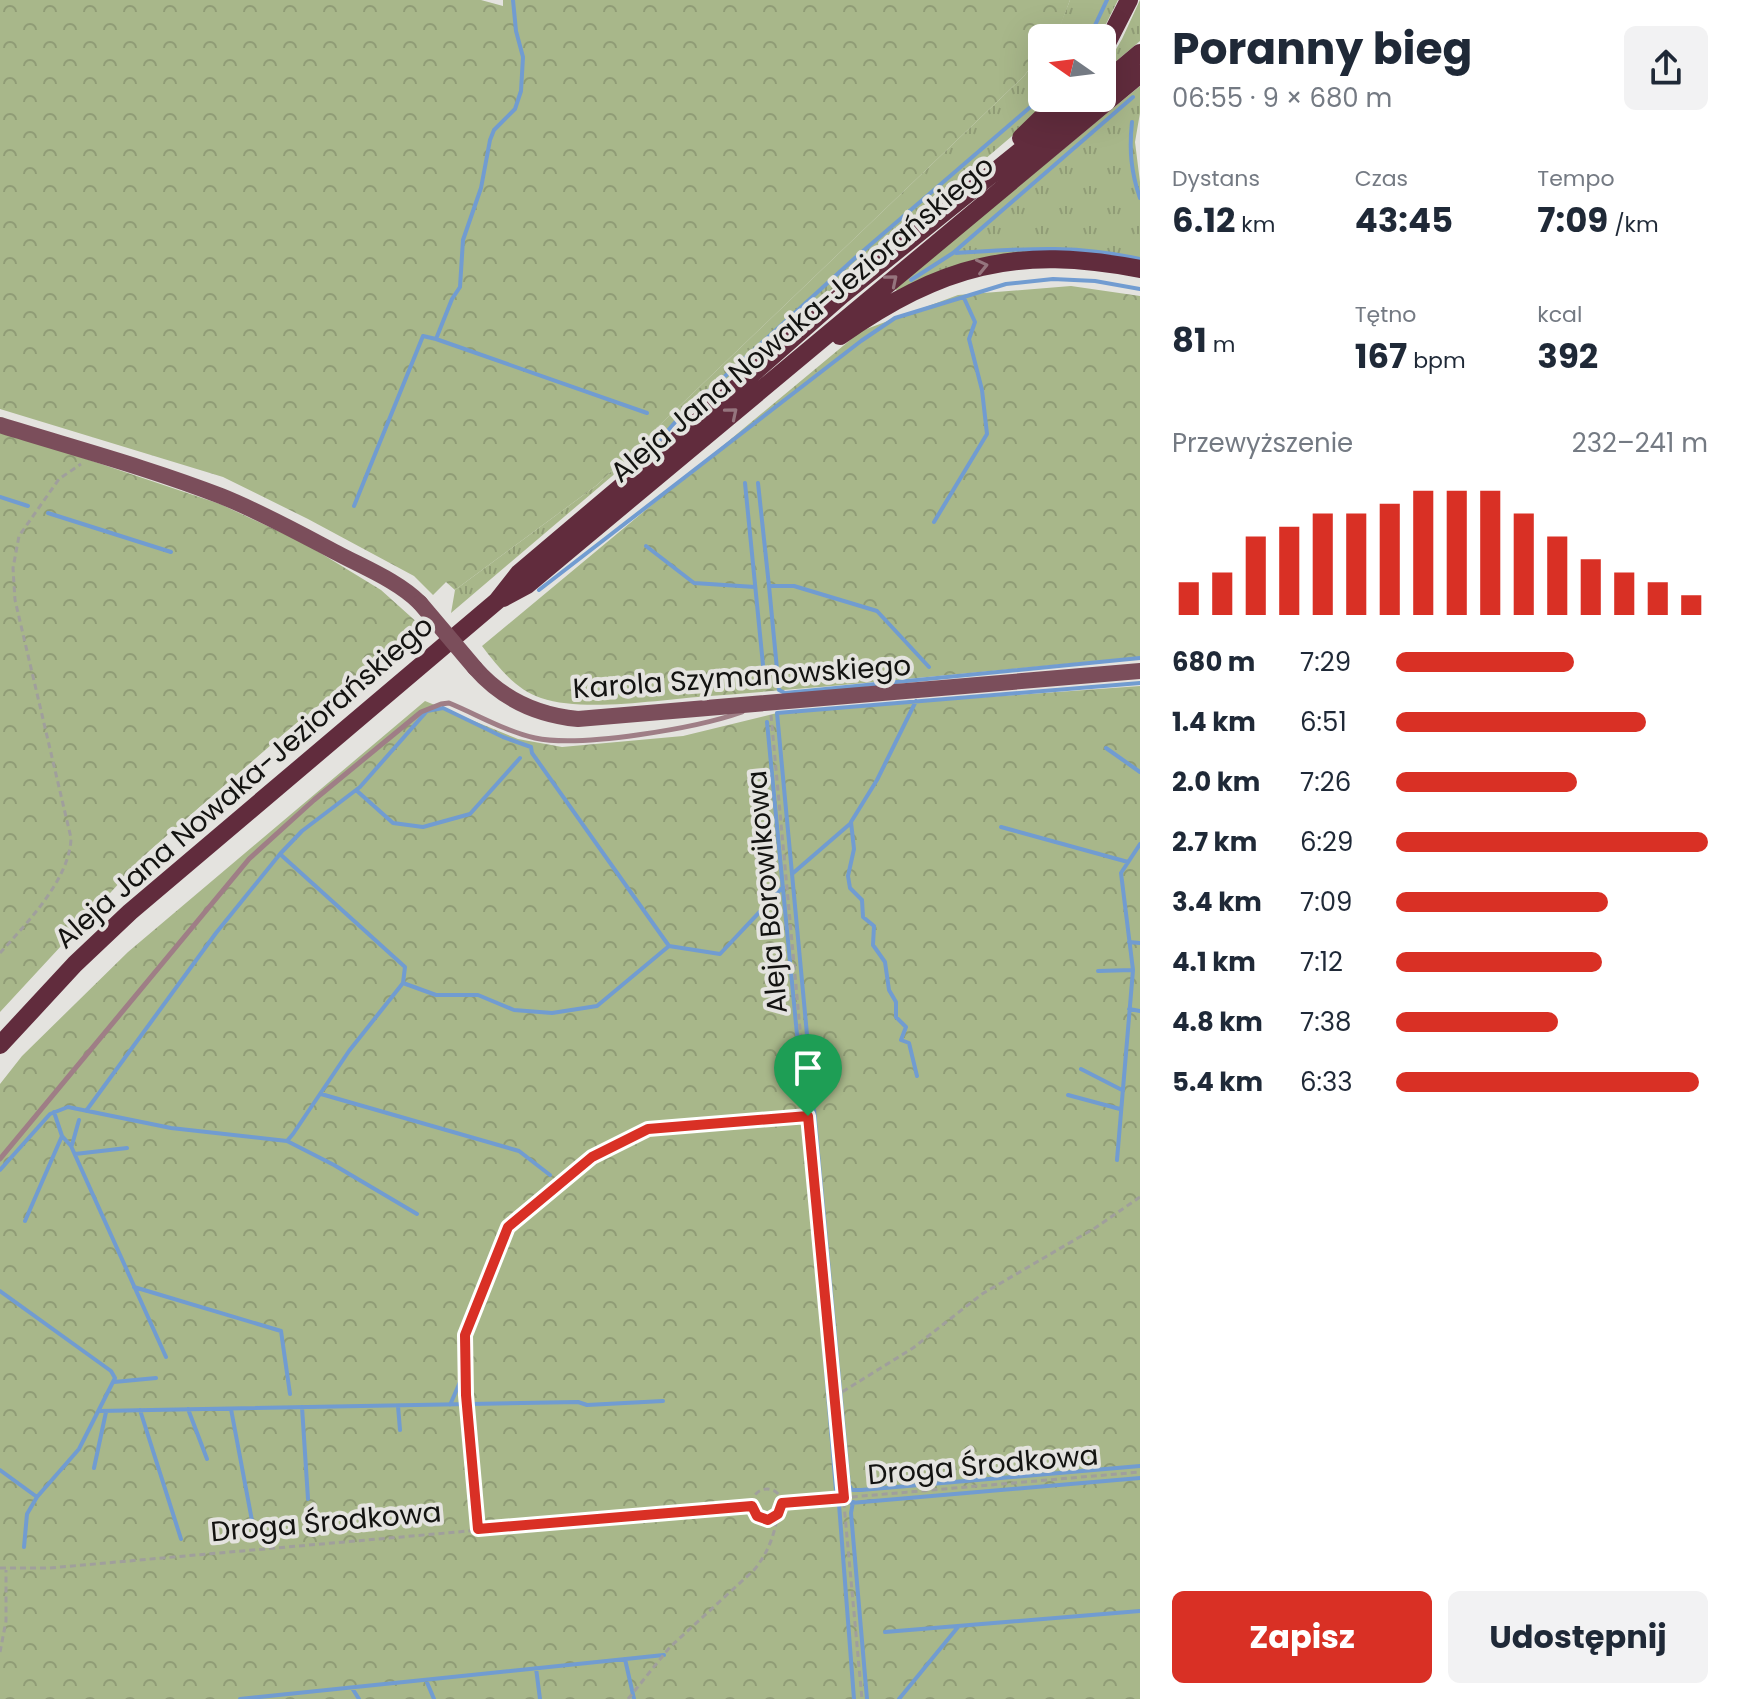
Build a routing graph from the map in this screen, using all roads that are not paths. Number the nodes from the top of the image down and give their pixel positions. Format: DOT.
graph roads {
  1 [pos="1129,0"];
  2 [pos="1116,26"];
  3 [pos="1140,53"];
  4 [pos="1116,73"];
  5 [pos="1140,74"];
  6 [pos="1047,112"];
  7 [pos="1068,112"];
  8 [pos="951,205"];
  9 [pos="1140,269"];
  10 [pos="767,383"];
  11 [pos="0,425"];
  12 [pos="497,601"];
  13 [pos="1140,671"];
  14 [pos="769,702"];
  15 [pos="0,1045"];
  16 [pos="0,1159"];
  1 -- 2 [label="main road"];
  3 -- 4 [label="main road"];
  10 -- 5 [label="main road, Aleja Jana Nowaka-Jeziorańskiego, one-way"];
  6 -- 8 [label="main road"];
  7 -- 8 [label="main road, Aleja Jana Nowaka-Jeziorańskiego"];
  8 -- 12 [label="main road, Aleja Jana Nowaka-Jeziorańskiego"];
  10 -- 9 [label="main road, one-way"];
  12 -- 10 [label="main road, Aleja Jana Nowaka-Jeziorańskiego, one-way"];
  11 -- 14 [label="street, Karola Szymanowskiego, bridge"];
  12 -- 15 [label="main road, Aleja Jana Nowaka-Jeziorańskiego"];
  13 -- 14 [label="street, Karola Szymanowskiego"];
  14 -- 16 [label="lane"];
}
